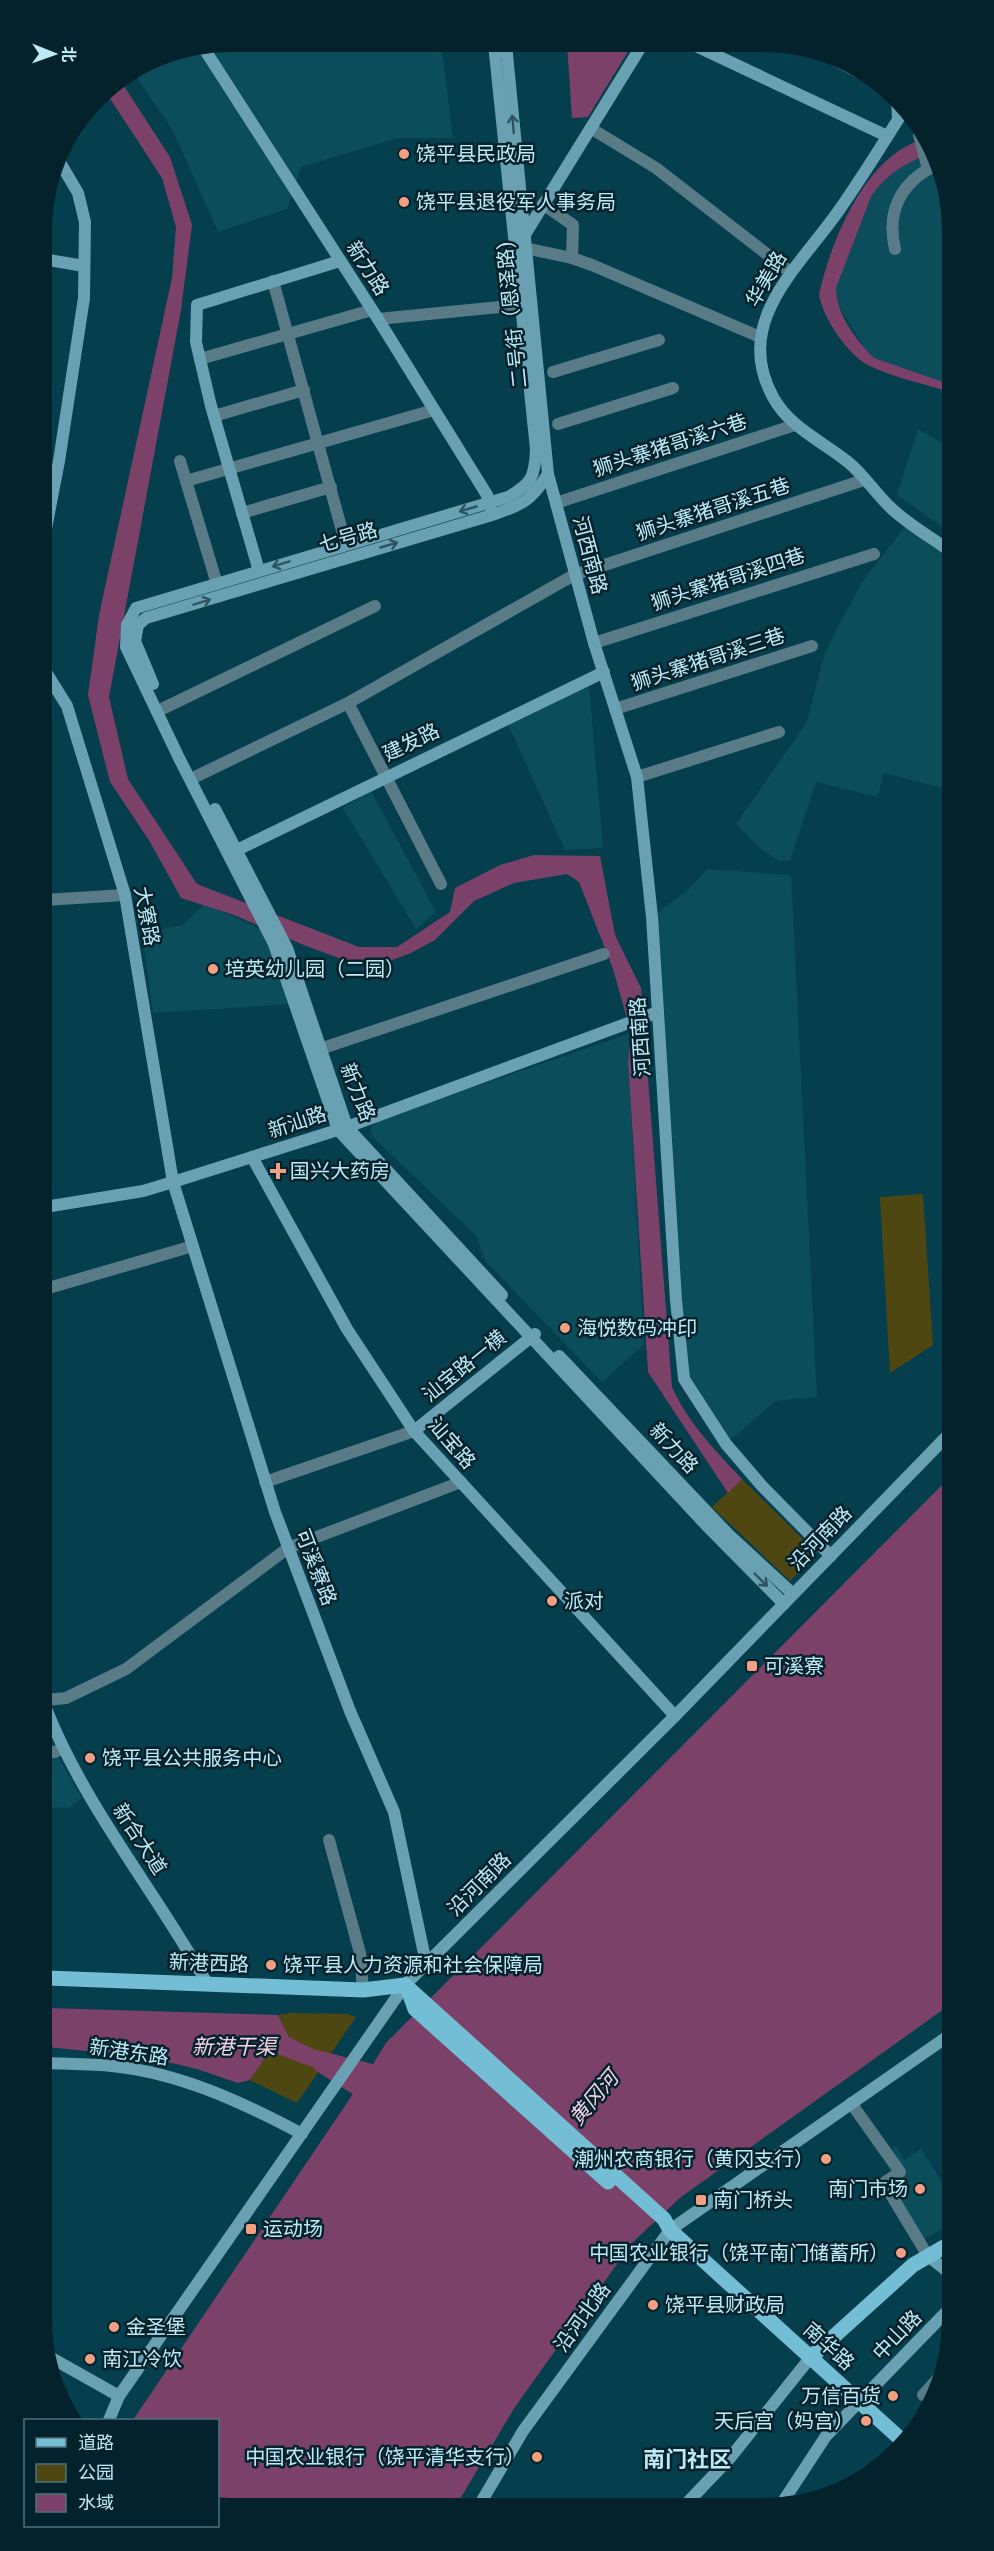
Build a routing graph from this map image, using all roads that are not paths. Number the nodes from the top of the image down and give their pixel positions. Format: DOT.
graph roads {
  1 [pos="495,52"];
  2 [pos="507,52"];
  3 [pos="638,52"];
  4 [pos="709,52"];
  5 [pos="206,54"];
  6 [pos="900,117"];
  7 [pos="592,129"];
  8 [pos="887,136"];
  9 [pos="930,168"];
  10 [pos="63,171"];
  11 [pos="543,204"];
  12 [pos="518,222"];
  13 [pos="524,242"];
  14 [pos="896,249"];
  15 [pos="572,258"];
  16 [pos="53,261"];
  17 [pos="340,261"];
  18 [pos="84,266"];
  19 [pos="790,272"];
  20 [pos="273,281"];
  21 [pos="521,305"];
  22 [pos="375,315"];
  23 [pos="288,334"];
  24 [pos="760,337"];
  25 [pos="659,340"];
  26 [pos="200,359"];
  27 [pos="553,372"];
  28 [pos="673,388"];
  29 [pos="304,390"];
  30 [pos="434,410"];
  31 [pos="214,416"];
  32 [pos="558,424"];
  33 [pos="795,425"];
  34 [pos="319,443"];
  35 [pos="180,461"];
  36 [pos="229,468"];
  37 [pos="535,472"];
  38 [pos="548,474"];
  39 [pos="864,480"];
  40 [pos="186,481"];
  41 [pos="331,487"];
  42 [pos="53,493"];
  43 [pos="489,503"];
  44 [pos="556,503"];
  45 [pos="242,513"];
  46 [pos="492,515"];
  47 [pos="346,545"];
  48 [pos="942,545"];
  49 [pos="874,554"];
  50 [pos="259,571"];
  51 [pos="574,575"];
  52 [pos="217,584"];
  53 [pos="375,606"];
  54 [pos="146,618"];
  55 [pos="594,643"];
  56 [pos="812,646"];
  57 [pos="139,663"];
  58 [pos="604,672"];
  59 [pos="53,681"];
  60 [pos="348,703"];
  61 [pos="164,708"];
  62 [pos="615,709"];
  63 [pos="779,732"];
  64 [pos="197,776"];
  65 [pos="385,776"];
  66 [pos="637,777"];
  67 [pos="237,850"];
  68 [pos="441,884"];
  69 [pos="125,895"];
  70 [pos="53,899"];
  71 [pos="257,899"];
  72 [pos="604,954"];
  73 [pos="658,1012"];
  74 [pos="320,1049"];
  75 [pos="342,1128"];
  76 [pos="252,1157"];
  77 [pos="173,1182"];
  78 [pos="53,1206"];
  79 [pos="193,1246"];
  80 [pos="52,1287"];
  81 [pos="534,1335"];
  82 [pos="414,1431"];
  83 [pos="941,1442"];
  84 [pos="266,1482"];
  85 [pos="461,1482"];
  86 [pos="288,1548"];
  87 [pos="831,1556"];
  88 [pos="788,1599"];
  89 [pos="52,1699"];
  90 [pos="675,1716"];
  91 [pos="52,1725"];
  92 [pos="63,1748"];
  93 [pos="52,1752"];
  94 [pos="329,1840"];
  95 [pos="426,1963"];
  96 [pos="52,1978"];
  97 [pos="208,1984"];
  98 [pos="405,1985"];
  99 [pos="363,1990"];
  100 [pos="941,2041"];
  101 [pos="52,2063"];
  102 [pos="851,2103"];
  103 [pos="302,2133"];
  104 [pos="670,2230"];
  105 [pos="941,2249"];
  106 [pos="928,2256"];
  107 [pos="941,2266"];
  108 [pos="941,2317"];
  109 [pos="810,2358"];
  110 [pos="58,2361"];
  111 [pos="928,2390"];
  112 [pos="923,2395"];
  113 [pos="120,2396"];
  114 [pos="859,2402"];
  115 [pos="110,2419"];
  116 [pos="898,2437"];
  117 [pos="786,2497"];
  118 [pos="484,2498"];
  119 [pos="692,2498"];
  1 -- 12 [label="street, 二号街（恩泽路)"];
  12 -- 2 [label="street, 二号街（恩泽路), one-way"];
  3 -- 7 [label="street"];
  4 -- 8 [label="street"];
  5 -- 17 [label="street, 新力路"];
  6 -- 8 [label="street, 华美路"];
  7 -- 11 [label="street"];
  7 -- 19 [label="street"];
  8 -- 19 [label="street, 华美路"];
  9 -- 14 [label="street"];
  10 -- 18 [label="street"];
  11 -- 13 [label="street"];
  11 -- 15 [label="street"];
  12 -- 13 [label="street, 二号街（恩泽路)"];
  12 -- 21 [label="street, 二号街（恩泽路)"];
  13 -- 15 [label="street"];
  13 -- 38 [label="street, 二号街（恩泽路)"];
  15 -- 24 [label="street"];
  16 -- 18 [label="street"];
  17 -- 20 [label="street"];
  17 -- 22 [label="street, 新力路"];
  18 -- 42 [label="street"];
  19 -- 24 [label="street, 华美路"];
  20 -- 23 [label="street"];
  20 -- 26 [label="street"];
  21 -- 22 [label="street"];
  21 -- 37 [label="street, 二号街（恩泽路)"];
  22 -- 23 [label="street"];
  22 -- 30 [label="street, 新力路"];
  23 -- 26 [label="street"];
  23 -- 29 [label="street"];
  24 -- 33 [label="street, 华美路"];
  25 -- 27 [label="street"];
  26 -- 31 [label="street"];
  28 -- 32 [label="street"];
  29 -- 31 [label="street"];
  29 -- 34 [label="street"];
  30 -- 34 [label="street"];
  30 -- 43 [label="street, 新力路"];
  31 -- 36 [label="street"];
  33 -- 39 [label="street, 华美路"];
  33 -- 44 [label="street, 狮头寨猪哥溪六巷"];
  34 -- 36 [label="street"];
  34 -- 41 [label="street"];
  35 -- 40 [label="street"];
  36 -- 40 [label="street"];
  36 -- 45 [label="street"];
  37 -- 43 [label="street, 七号路"];
  38 -- 44 [label="street, 河西南路"];
  38 -- 46 [label="street, 七号路"];
  39 -- 48 [label="street, 华美路"];
  39 -- 51 [label="street, 狮头寨猪哥溪五巷"];
  40 -- 52 [label="street"];
  41 -- 45 [label="street"];
  41 -- 47 [label="street"];
  43 -- 46 [label="street, 新力路"];
  43 -- 47 [label="street, 七号路, one-way"];
  44 -- 51 [label="street, 河西南路"];
  45 -- 50 [label="street"];
  54 -- 46 [label="street, 七号路, one-way"];
  47 -- 50 [label="street, 七号路, one-way"];
  49 -- 55 [label="street, 狮头寨猪哥溪四巷"];
  50 -- 52 [label="street, 七号路"];
  51 -- 55 [label="street, 河西南路"];
  51 -- 60 [label="street, 狮头寨猪哥溪五巷"];
  52 -- 57 [label="street, 七号路"];
  53 -- 61 [label="street"];
  54 -- 57 [label="street, 新力路"];
  55 -- 58 [label="street, 河西南路"];
  56 -- 62 [label="street, 狮头寨猪哥溪三巷"];
  57 -- 61 [label="street, 新力路"];
  57 -- 71 [label="street"];
  58 -- 62 [label="street, 河西南路"];
  58 -- 65 [label="street, 建发路"];
  59 -- 69 [label="street, 大寮路"];
  60 -- 64 [label="street, 狮头寨猪哥溪五巷"];
  60 -- 65 [label="street"];
  61 -- 64 [label="street, 新力路"];
  62 -- 66 [label="street, 河西南路"];
  63 -- 66 [label="street"];
  64 -- 67 [label="street, 新力路"];
  65 -- 67 [label="street, 建发路"];
  65 -- 68 [label="street"];
  66 -- 73 [label="street, 河西南路"];
  67 -- 71 [label="street, 新力路"];
  69 -- 70 [label="street"];
  69 -- 77 [label="street, 大寮路"];
  71 -- 74 [label="street, 新力路"];
  71 -- 75 [label="street"];
  72 -- 74 [label="street"];
  73 -- 75 [label="street, 新汕路"];
  73 -- 87 [label="street, 河西南路"];
  74 -- 75 [label="street, 新力路"];
  75 -- 76 [label="street, 新汕路"];
  75 -- 81 [label="street, 新力路"];
  76 -- 77 [label="street, 新汕路"];
  76 -- 82 [label="street, 汕宝路"];
  77 -- 78 [label="street, 新汕路"];
  77 -- 79 [label="street, 可溪寮路"];
  79 -- 80 [label="street"];
  79 -- 84 [label="street, 可溪寮路"];
  81 -- 82 [label="street, 汕宝路一横"];
  81 -- 88 [label="street, 新力路"];
  82 -- 84 [label="street"];
  82 -- 85 [label="street, 汕宝路"];
  83 -- 87 [label="street, 沿河南路"];
  84 -- 86 [label="street, 可溪寮路"];
  85 -- 86 [label="street"];
  85 -- 90 [label="street, 汕宝路"];
  86 -- 89 [label="street"];
  86 -- 95 [label="street, 可溪寮路"];
  87 -- 88 [label="street, 沿河南路"];
  88 -- 90 [label="street, 沿河南路"];
  90 -- 95 [label="street, 沿河南路"];
  91 -- 92 [label="street, 新合大道"];
  92 -- 93 [label="street"];
  92 -- 97 [label="street, 新合大道"];
  94 -- 99 [label="street"];
  95 -- 98 [label="street, 沿河南路"];
  96 -- 97 [label="main road, 新港西路"];
  97 -- 99 [label="main road, 新港西路"];
  98 -- 99 [label="main road, 新港西路"];
  98 -- 103 [label="street, 沿河南路"];
  98 -- 104 [label="main road, 南华路"];
  100 -- 102 [label="street, 沿河北路"];
  101 -- 103 [label="street, 新港东路"];
  102 -- 104 [label="street, 沿河北路"];
  102 -- 106 [label="street"];
  103 -- 113 [label="street, 沿河南路"];
  104 -- 109 [label="main road, 南华路"];
  104 -- 118 [label="street, 沿河北路"];
  105 -- 106 [label="main road"];
  106 -- 107 [label="street"];
  106 -- 109 [label="main road"];
  108 -- 114 [label="street, 中山路"];
  109 -- 114 [label="main road, 南华路"];
  109 -- 119 [label="street"];
  110 -- 113 [label="street"];
  111 -- 112 [label="street"];
  113 -- 115 [label="street, 沿河南路"];
  114 -- 116 [label="main road, 南华路"];
  114 -- 117 [label="street, 中山路"];
}
